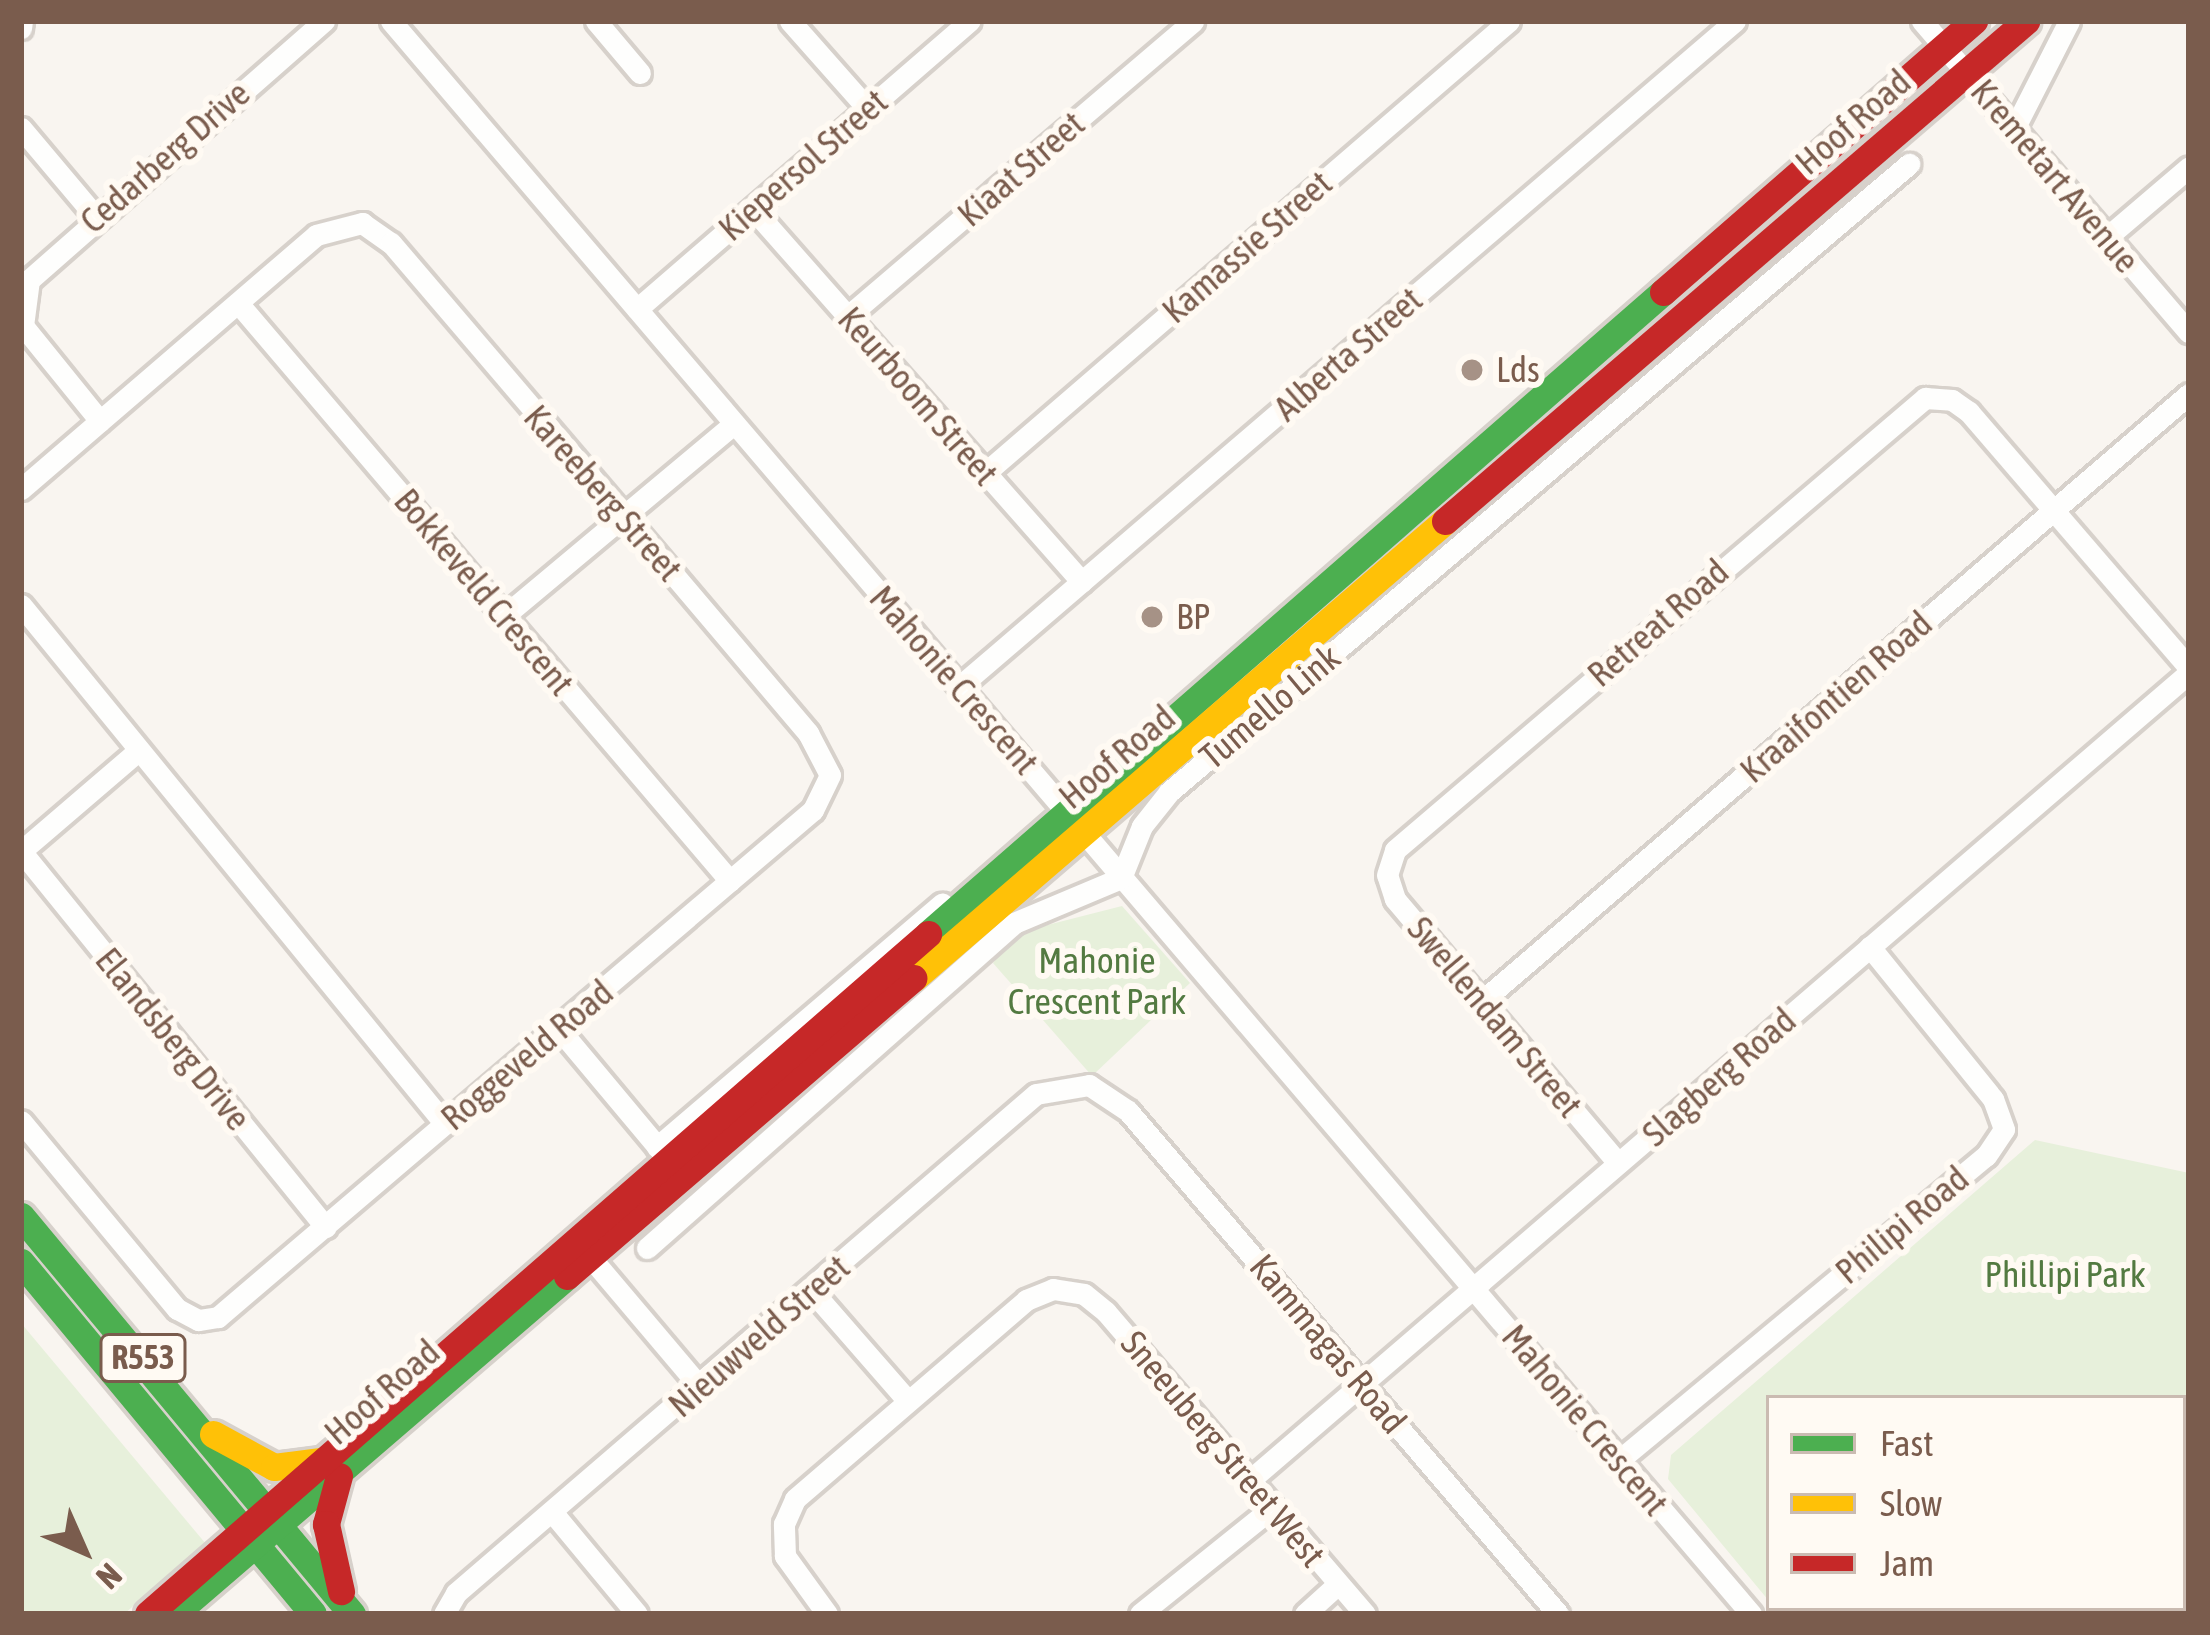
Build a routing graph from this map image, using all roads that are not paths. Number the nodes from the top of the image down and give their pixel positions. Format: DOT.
graph roads {
  1 [pos="324,21"];
  2 [pos="391,21"];
  3 [pos="596,21"];
  4 [pos="790,21"];
  5 [pos="969,21"];
  6 [pos="1193,21"];
  7 [pos="1509,21"];
  8 [pos="1922,21"];
  9 [pos="1974,21"];
  10 [pos="2026,21"];
  11 [pos="2068,21"];
  12 [pos="1723,25"];
  13 [pos="1944,46"];
  14 [pos="1966,71"];
  15 [pos="640,73"];
  16 [pos="866,108"];
  17 [pos="21,128"];
  18 [pos="2014,129"];
  19 [pos="1909,164"];
  20 [pos="2189,167"];
  21 [pos="753,209"];
  22 [pos="95,216"];
  23 [pos="2106,238"];
  24 [pos="238,303"];
  25 [pos="637,309"];
  26 [pos="848,316"];
  27 [pos="2189,332"];
  28 [pos="2189,394"];
  29 [pos="100,421"];
  30 [pos="734,424"];
  31 [pos="986,473"];
  32 [pos="21,489"];
  33 [pos="2056,508"];
  34 [pos="624,516"];
  35 [pos="1082,582"];
  36 [pos="21,605"];
  37 [pos="504,616"];
  38 [pos="2189,670"];
  39 [pos="960,686"];
  40 [pos="139,749"];
  41 [pos="830,775"];
  42 [pos="1065,809"];
  43 [pos="1084,832"];
  44 [pos="21,851"];
  45 [pos="1388,865"];
  46 [pos="1121,878"];
  47 [pos="730,881"];
  48 [pos="942,904"];
  49 [pos="1870,947"];
  50 [pos="1482,1001"];
  51 [pos="560,1029"];
  52 [pos="1089,1085"];
  53 [pos="21,1120"];
  54 [pos="445,1124"];
  55 [pos="671,1163"];
  56 [pos="1618,1163"];
  57 [pos="21,1216"];
  58 [pos="326,1227"];
  59 [pos="647,1248"];
  60 [pos="586,1252"];
  61 [pos="21,1262"];
  62 [pos="1474,1288"];
  63 [pos="812,1291"];
  64 [pos="1361,1384"];
  65 [pos="700,1387"];
  66 [pos="907,1400"];
  67 [pos="193,1421"];
  68 [pos="1618,1461"];
  69 [pos="333,1468"];
  70 [pos="1250,1480"];
  71 [pos="1272,1508"];
  72 [pos="553,1513"];
  73 [pos="272,1522"];
  74 [pos="250,1541"];
  75 [pos="1338,1584"];
  76 [pos="351,1613"];
  77 [pos="148,1614"];
  78 [pos="174,1614"];
  79 [pos="313,1614"];
  80 [pos="444,1614"];
  81 [pos="637,1614"];
  82 [pos="827,1614"];
  83 [pos="1140,1614"];
  84 [pos="1305,1614"];
  85 [pos="1365,1614"];
  86 [pos="1558,1614"];
  87 [pos="1750,1614"];
  1 -- 22 [label="street, Cedarberg Drive"];
  2 -- 25 [label="street, Mahonie Crescent"];
  3 -- 15 [label="street"];
  4 -- 16 [label="street"];
  5 -- 16 [label="street, Kiepersol Street"];
  6 -- 26 [label="street, Kiaat Street"];
  7 -- 31 [label="street, Kamassie Street"];
  8 -- 13 [label="street, Kremetart Avenue"];
  9 -- 13 [label="main road, Hoof Road"];
  10 -- 14 [label="main road, Hoof Road"];
  11 -- 18 [label="street"];
  12 -- 35 [label="street, Alberta Street"];
  13 -- 14 [label="street, Kremetart Avenue"];
  13 -- 42 [label="main road, Hoof Road"];
  14 -- 18 [label="street, Kremetart Avenue"];
  14 -- 43 [label="main road, Hoof Road"];
  16 -- 21 [label="street, Kiepersol Street"];
  17 -- 22 [label="street"];
  18 -- 23 [label="street, Kremetart Avenue"];
  19 -- 46 [label="street, Tumello Link"];
  20 -- 23 [label="street"];
  21 -- 25 [label="street, Kiepersol Street"];
  21 -- 26 [label="street, Keurboom Street"];
  22 -- 29 [label="street, Cedarberg Drive"];
  23 -- 27 [label="street, Kremetart Avenue"];
  24 -- 29 [label="street"];
  24 -- 34 [label="street, Kareeberg Street"];
  24 -- 37 [label="street, Bokkeveld Crescent"];
  25 -- 30 [label="street, Mahonie Crescent"];
  26 -- 31 [label="street, Keurboom Street"];
  28 -- 33 [label="street, Kraaifontien Road"];
  29 -- 32 [label="street"];
  30 -- 34 [label="street"];
  30 -- 39 [label="street, Mahonie Crescent"];
  31 -- 35 [label="street, Keurboom Street"];
  33 -- 38 [label="street"];
  33 -- 45 [label="street, Retreat Road"];
  33 -- 50 [label="street, Kraaifontien Road"];
  34 -- 37 [label="street"];
  34 -- 41 [label="street, Kareeberg Street"];
  35 -- 39 [label="street, Alberta Street"];
  36 -- 40 [label="street"];
  37 -- 47 [label="street, Bokkeveld Crescent"];
  38 -- 49 [label="street, Slagberg Road"];
  39 -- 42 [label="street, Mahonie Crescent"];
  40 -- 44 [label="street"];
  40 -- 54 [label="street"];
  41 -- 47 [label="street, Roggeveld Road"];
  42 -- 43 [label="street, Mahonie Crescent"];
  42 -- 55 [label="main road, Hoof Road"];
  43 -- 46 [label="street, Mahonie Crescent"];
  43 -- 55 [label="main road, Hoof Road"];
  44 -- 58 [label="street, Elandsberg Drive"];
  45 -- 50 [label="street, Swellendam Street"];
  46 -- 59 [label="street"];
  46 -- 62 [label="street, Mahonie Crescent"];
  47 -- 51 [label="street, Roggeveld Road"];
  48 -- 55 [label="street"];
  49 -- 56 [label="street, Slagberg Road"];
  49 -- 68 [label="street, Philipi Road"];
  50 -- 56 [label="street, Swellendam Street"];
  51 -- 54 [label="street, Roggeveld Road"];
  51 -- 55 [label="street"];
  52 -- 63 [label="street, Nieuwveld Street"];
  52 -- 64 [label="street, Kammagas Road"];
  53 -- 58 [label="street, Roggeveld Road"];
  54 -- 58 [label="street, Roggeveld Road"];
  55 -- 60 [label="main road, Hoof Road"];
  56 -- 62 [label="street, Slagberg Road"];
  57 -- 67 [label="main road, R553"];
  60 -- 65 [label="street"];
  60 -- 69 [label="main road, Hoof Road"];
  61 -- 74 [label="main road, R553"];
  62 -- 64 [label="street, Slagberg Road"];
  62 -- 68 [label="street, Mahonie Crescent"];
  63 -- 65 [label="street, Nieuwveld Street"];
  63 -- 66 [label="street"];
  64 -- 70 [label="street, Slagberg Road"];
  64 -- 86 [label="street, Kammagas Road"];
  65 -- 72 [label="street, Nieuwveld Street"];
  66 -- 70 [label="street, Sneeuberg Street West"];
  66 -- 82 [label="street"];
  67 -- 69 [label="main road"];
  67 -- 73 [label="main road, R553"];
  68 -- 87 [label="street, Mahonie Crescent"];
  69 -- 73 [label="main road, Hoof Road"];
  69 -- 76 [label="main road"];
  70 -- 71 [label="street, Sneeuberg Street West"];
  71 -- 75 [label="street, Sneeuberg Street West"];
  71 -- 83 [label="street"];
  72 -- 80 [label="street, Nieuwveld Street"];
  72 -- 81 [label="street"];
  73 -- 74 [label="main road, Hoof Road"];
  73 -- 76 [label="main road, R553"];
  74 -- 77 [label="main road"];
  74 -- 78 [label="main road"];
  74 -- 79 [label="main road, R553"];
  75 -- 84 [label="street"];
  75 -- 85 [label="street, Sneeuberg Street West"];
}
